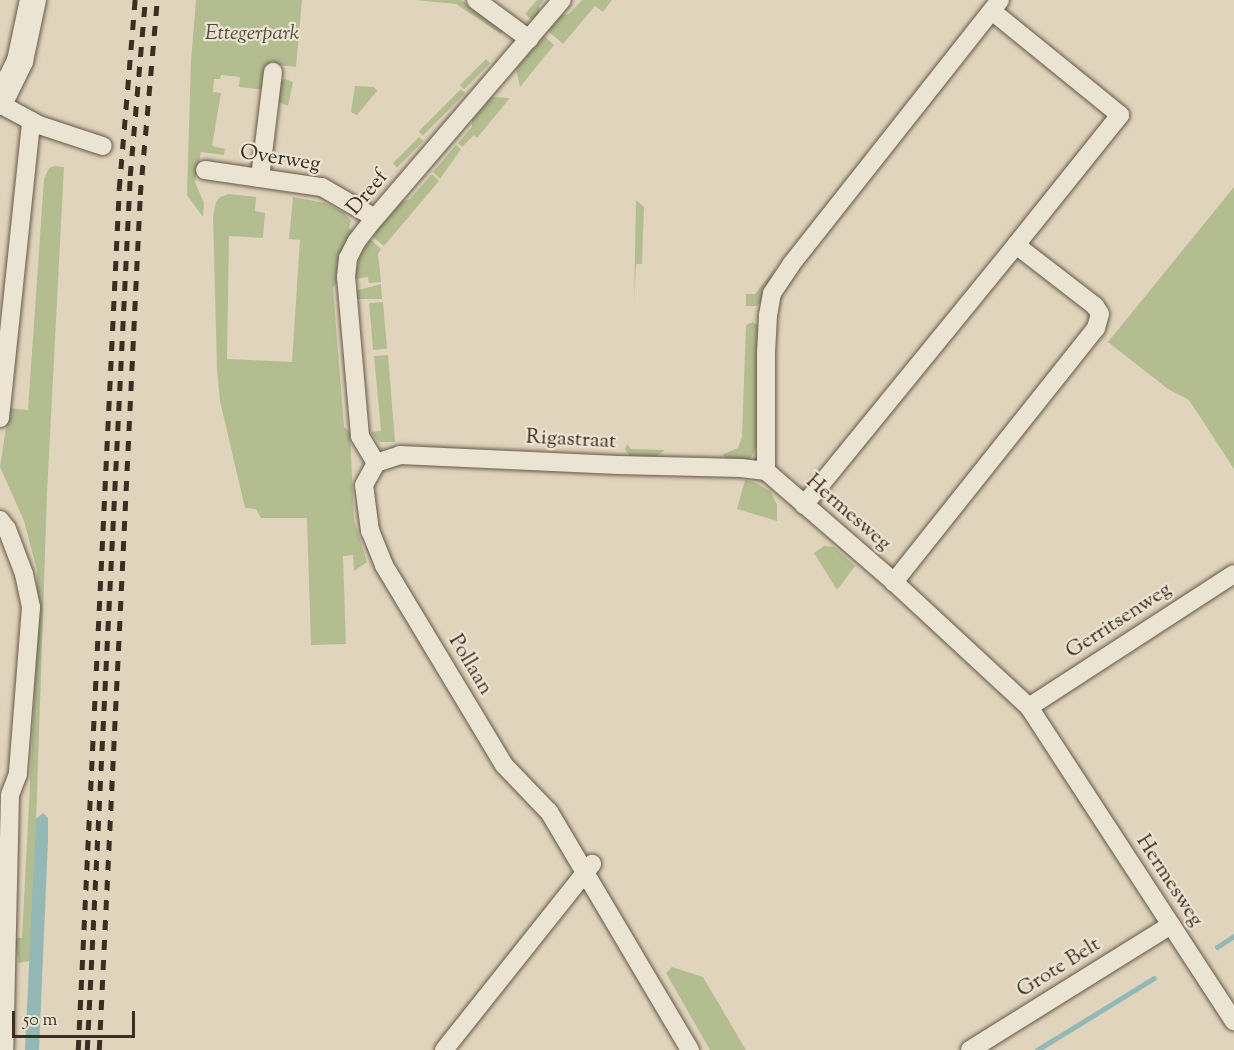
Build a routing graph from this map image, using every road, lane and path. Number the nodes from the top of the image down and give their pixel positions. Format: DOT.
graph roads {
  1 [pos="33,0"];
  2 [pos="476,0"];
  3 [pos="562,0"];
  4 [pos="997,3"];
  5 [pos="529,39"];
  6 [pos="273,72"];
  7 [pos="0,103"];
  8 [pos="31,121"];
  9 [pos="103,146"];
  10 [pos="205,170"];
  11 [pos="260,178"];
  12 [pos="375,218"];
  13 [pos="1016,245"];
  14 [pos="0,418"];
  15 [pos="376,463"];
  16 [pos="766,471"];
  17 [pos="804,505"];
  18 [pos="0,520"];
  19 [pos="1234,574"];
  20 [pos="894,582"];
  21 [pos="1029,707"];
  22 [pos="589,868"];
  23 [pos="1171,925"];
  24 [pos="1234,1021"];
  25 [pos="4,1050"];
  26 [pos="444,1050"];
  27 [pos="690,1050"];
  28 [pos="970,1050"];
  1 -- 7 [label="street"];
  2 -- 5 [label="street"];
  3 -- 5 [label="street, Dreef"];
  4 -- 13 [label="street"];
  4 -- 16 [label="street"];
  5 -- 12 [label="street, Dreef"];
  6 -- 11 [label="street"];
  7 -- 8 [label="street"];
  8 -- 9 [label="street"];
  8 -- 14 [label="street"];
  10 -- 11 [label="street, Overweg"];
  11 -- 12 [label="street, Overweg"];
  12 -- 15 [label="street, Dreef"];
  13 -- 17 [label="street"];
  13 -- 20 [label="street"];
  15 -- 16 [label="street, Rigastraat"];
  15 -- 22 [label="street, Pollaan"];
  16 -- 17 [label="street, Hermesweg"];
  17 -- 20 [label="street, Hermesweg"];
  18 -- 25 [label="street"];
  19 -- 21 [label="street, Gerritsenweg"];
  20 -- 21 [label="street, Hermesweg"];
  21 -- 23 [label="street, Hermesweg"];
  22 -- 26 [label="street"];
  22 -- 27 [label="street, Pollaan"];
  23 -- 24 [label="street, Hermesweg"];
  23 -- 28 [label="street, Grote Belt"];
}
